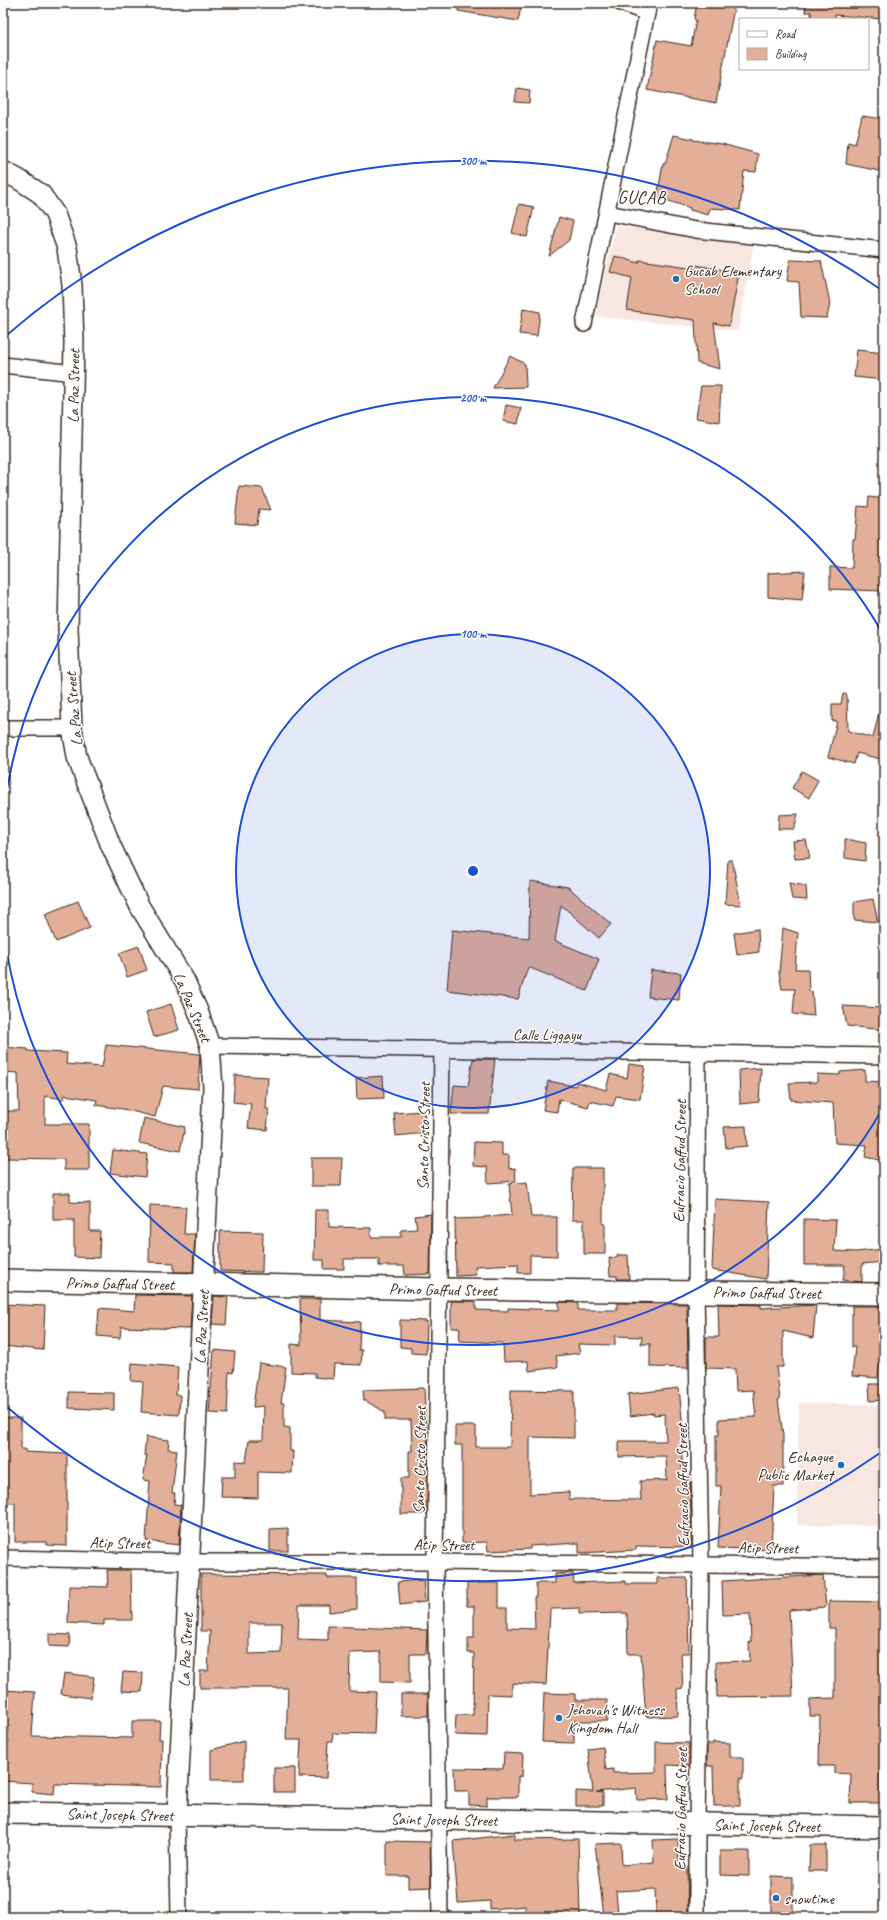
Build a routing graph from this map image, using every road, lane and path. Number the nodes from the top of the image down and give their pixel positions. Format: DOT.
graph roads {
  1 [pos="621,3"];
  2 [pos="648,8"];
  3 [pos="3,171"];
  4 [pos="608,213"];
  5 [pos="884,250"];
  6 [pos="584,324"];
  7 [pos="3,365"];
  8 [pos="74,373"];
  9 [pos="3,728"];
  10 [pos="72,728"];
  11 [pos="210,1046"];
  12 [pos="442,1051"];
  13 [pos="698,1053"];
  14 [pos="884,1056"];
  15 [pos="3,1280"];
  16 [pos="203,1285"];
  17 [pos="439,1289"];
  18 [pos="696,1290"];
  19 [pos="884,1294"];
  20 [pos="3,1558"];
  21 [pos="189,1562"];
  22 [pos="435,1562"];
  23 [pos="701,1564"];
  24 [pos="884,1567"];
  25 [pos="3,1813"];
  26 [pos="177,1815"];
  27 [pos="438,1818"];
  28 [pos="697,1824"];
  29 [pos="884,1827"];
  30 [pos="179,1917"];
  31 [pos="440,1917"];
  32 [pos="697,1917"];
  1 -- 2 [label="street"];
  2 -- 4 [label="street"];
  3 -- 8 [label="street, La Paz Street"];
  4 -- 5 [label="street"];
  4 -- 6 [label="street"];
  7 -- 8 [label="street"];
  8 -- 10 [label="street, La Paz Street"];
  9 -- 10 [label="street"];
  10 -- 11 [label="street, La Paz Street"];
  11 -- 12 [label="street, Calle Liggayu"];
  11 -- 16 [label="street, La Paz Street"];
  12 -- 13 [label="street, Calle Liggayu"];
  12 -- 17 [label="street, Santo Cristo Street"];
  13 -- 14 [label="street, Calle Liggayu"];
  13 -- 18 [label="street, Eufracio Gaffud Street"];
  15 -- 16 [label="main road, Primo Gaffud Street"];
  16 -- 17 [label="main road, Primo Gaffud Street"];
  16 -- 21 [label="street, La Paz Street"];
  17 -- 18 [label="main road, Primo Gaffud Street"];
  17 -- 22 [label="street, Santo Cristo Street"];
  18 -- 19 [label="main road, Primo Gaffud Street"];
  18 -- 23 [label="street, Eufracio Gaffud Street"];
  20 -- 21 [label="street, Atip Street"];
  21 -- 22 [label="street, Atip Street"];
  21 -- 26 [label="street, La Paz Street"];
  22 -- 23 [label="street, Atip Street"];
  22 -- 27 [label="street, Santo Cristo Street"];
  23 -- 24 [label="street, Atip Street"];
  23 -- 28 [label="street, Eufracio Gaffud Street"];
  25 -- 26 [label="main road, Saint Joseph Street"];
  26 -- 27 [label="main road, Saint Joseph Street"];
  26 -- 30 [label="street, La Paz Street"];
  27 -- 28 [label="main road, Saint Joseph Street"];
  27 -- 31 [label="street, Santo Cristo Street"];
  28 -- 29 [label="main road, Saint Joseph Street"];
  28 -- 32 [label="street, Eufracio Gaffud Street"];
}
